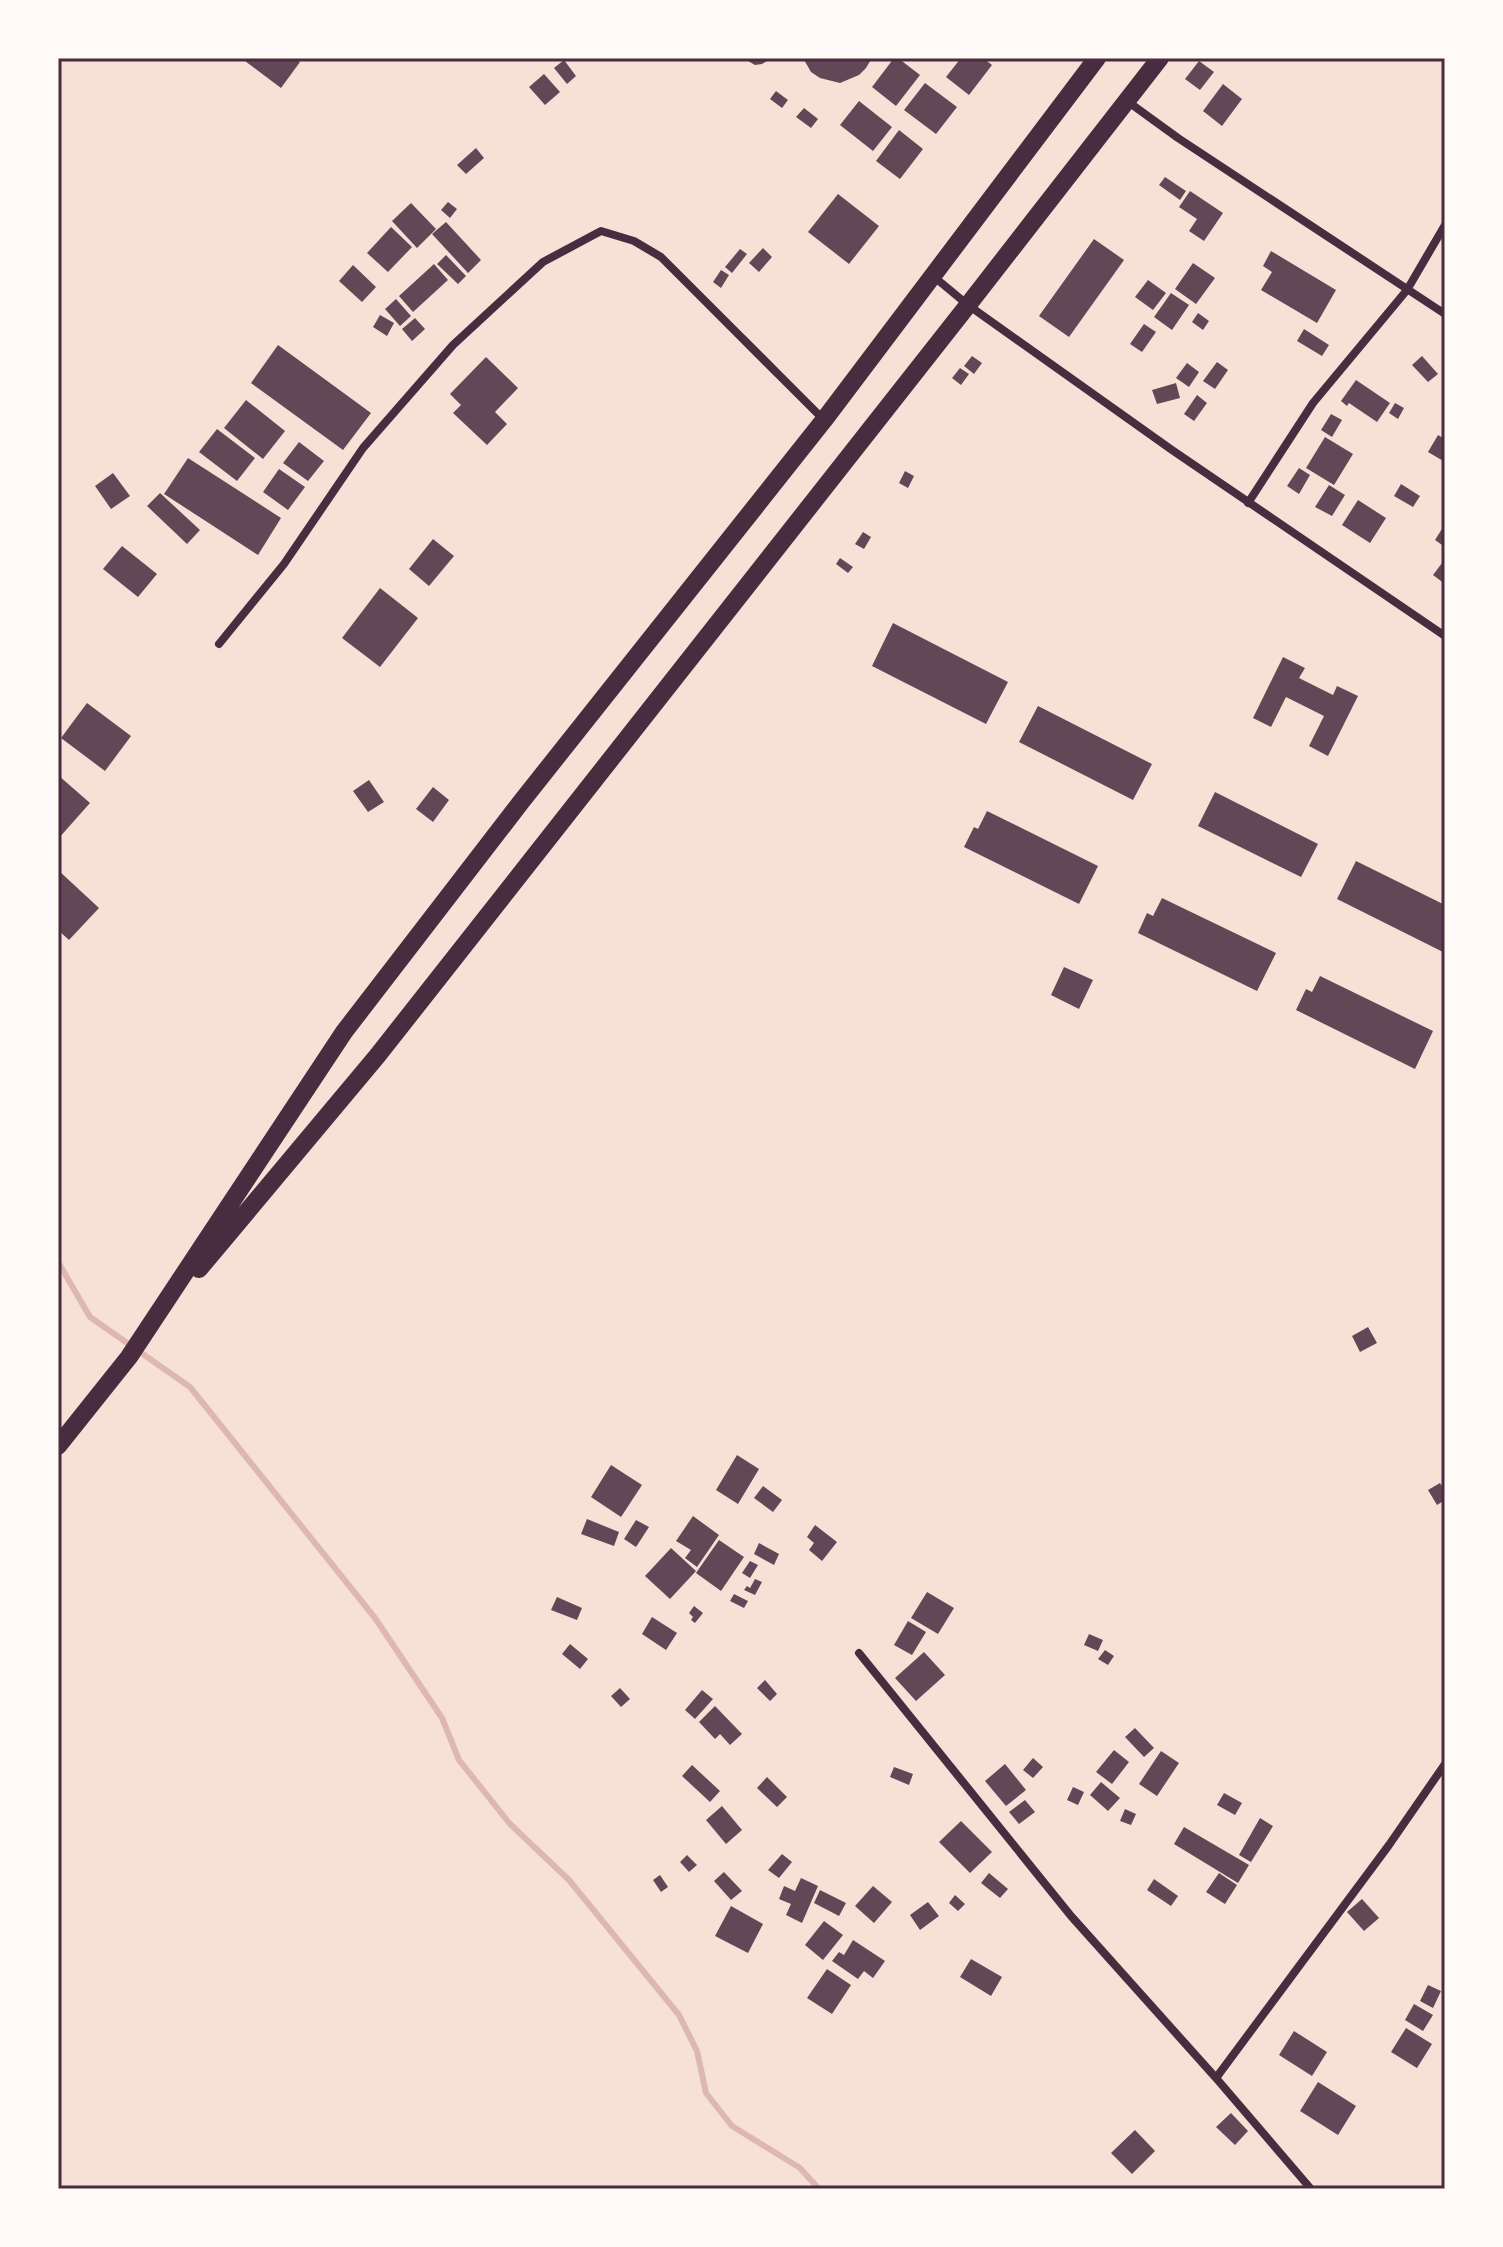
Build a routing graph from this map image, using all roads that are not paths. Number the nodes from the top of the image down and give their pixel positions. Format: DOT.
graph roads {
  1 [pos="1097,58"];
  2 [pos="1160,58"];
  3 [pos="1127,101"];
  4 [pos="1445,225"];
  5 [pos="933,276"];
  6 [pos="1407,290"];
  7 [pos="968,305"];
  8 [pos="1445,314"];
  9 [pos="824,420"];
  10 [pos="1248,503"];
  11 [pos="1443,631"];
  12 [pos="219,644"];
  13 [pos="141,1338"];
  14 [pos="58,1446"];
  15 [pos="859,1653"];
  16 [pos="1445,1764"];
  17 [pos="1216,2078"];
  18 [pos="1311,2189"];
  1 -- 5 [label="highway"];
  2 -- 3 [label="highway"];
  3 -- 6 [label="street"];
  3 -- 7 [label="highway"];
  4 -- 6 [label="street"];
  5 -- 7 [label="street"];
  5 -- 9 [label="highway"];
  6 -- 8 [label="street"];
  6 -- 10 [label="street"];
  7 -- 10 [label="street"];
  7 -- 13 [label="highway"];
  9 -- 12 [label="street"];
  9 -- 13 [label="highway"];
  10 -- 11 [label="street"];
  13 -- 14 [label="highway"];
  15 -- 17 [label="street"];
  16 -- 17 [label="street"];
  17 -- 18 [label="street"];
}
